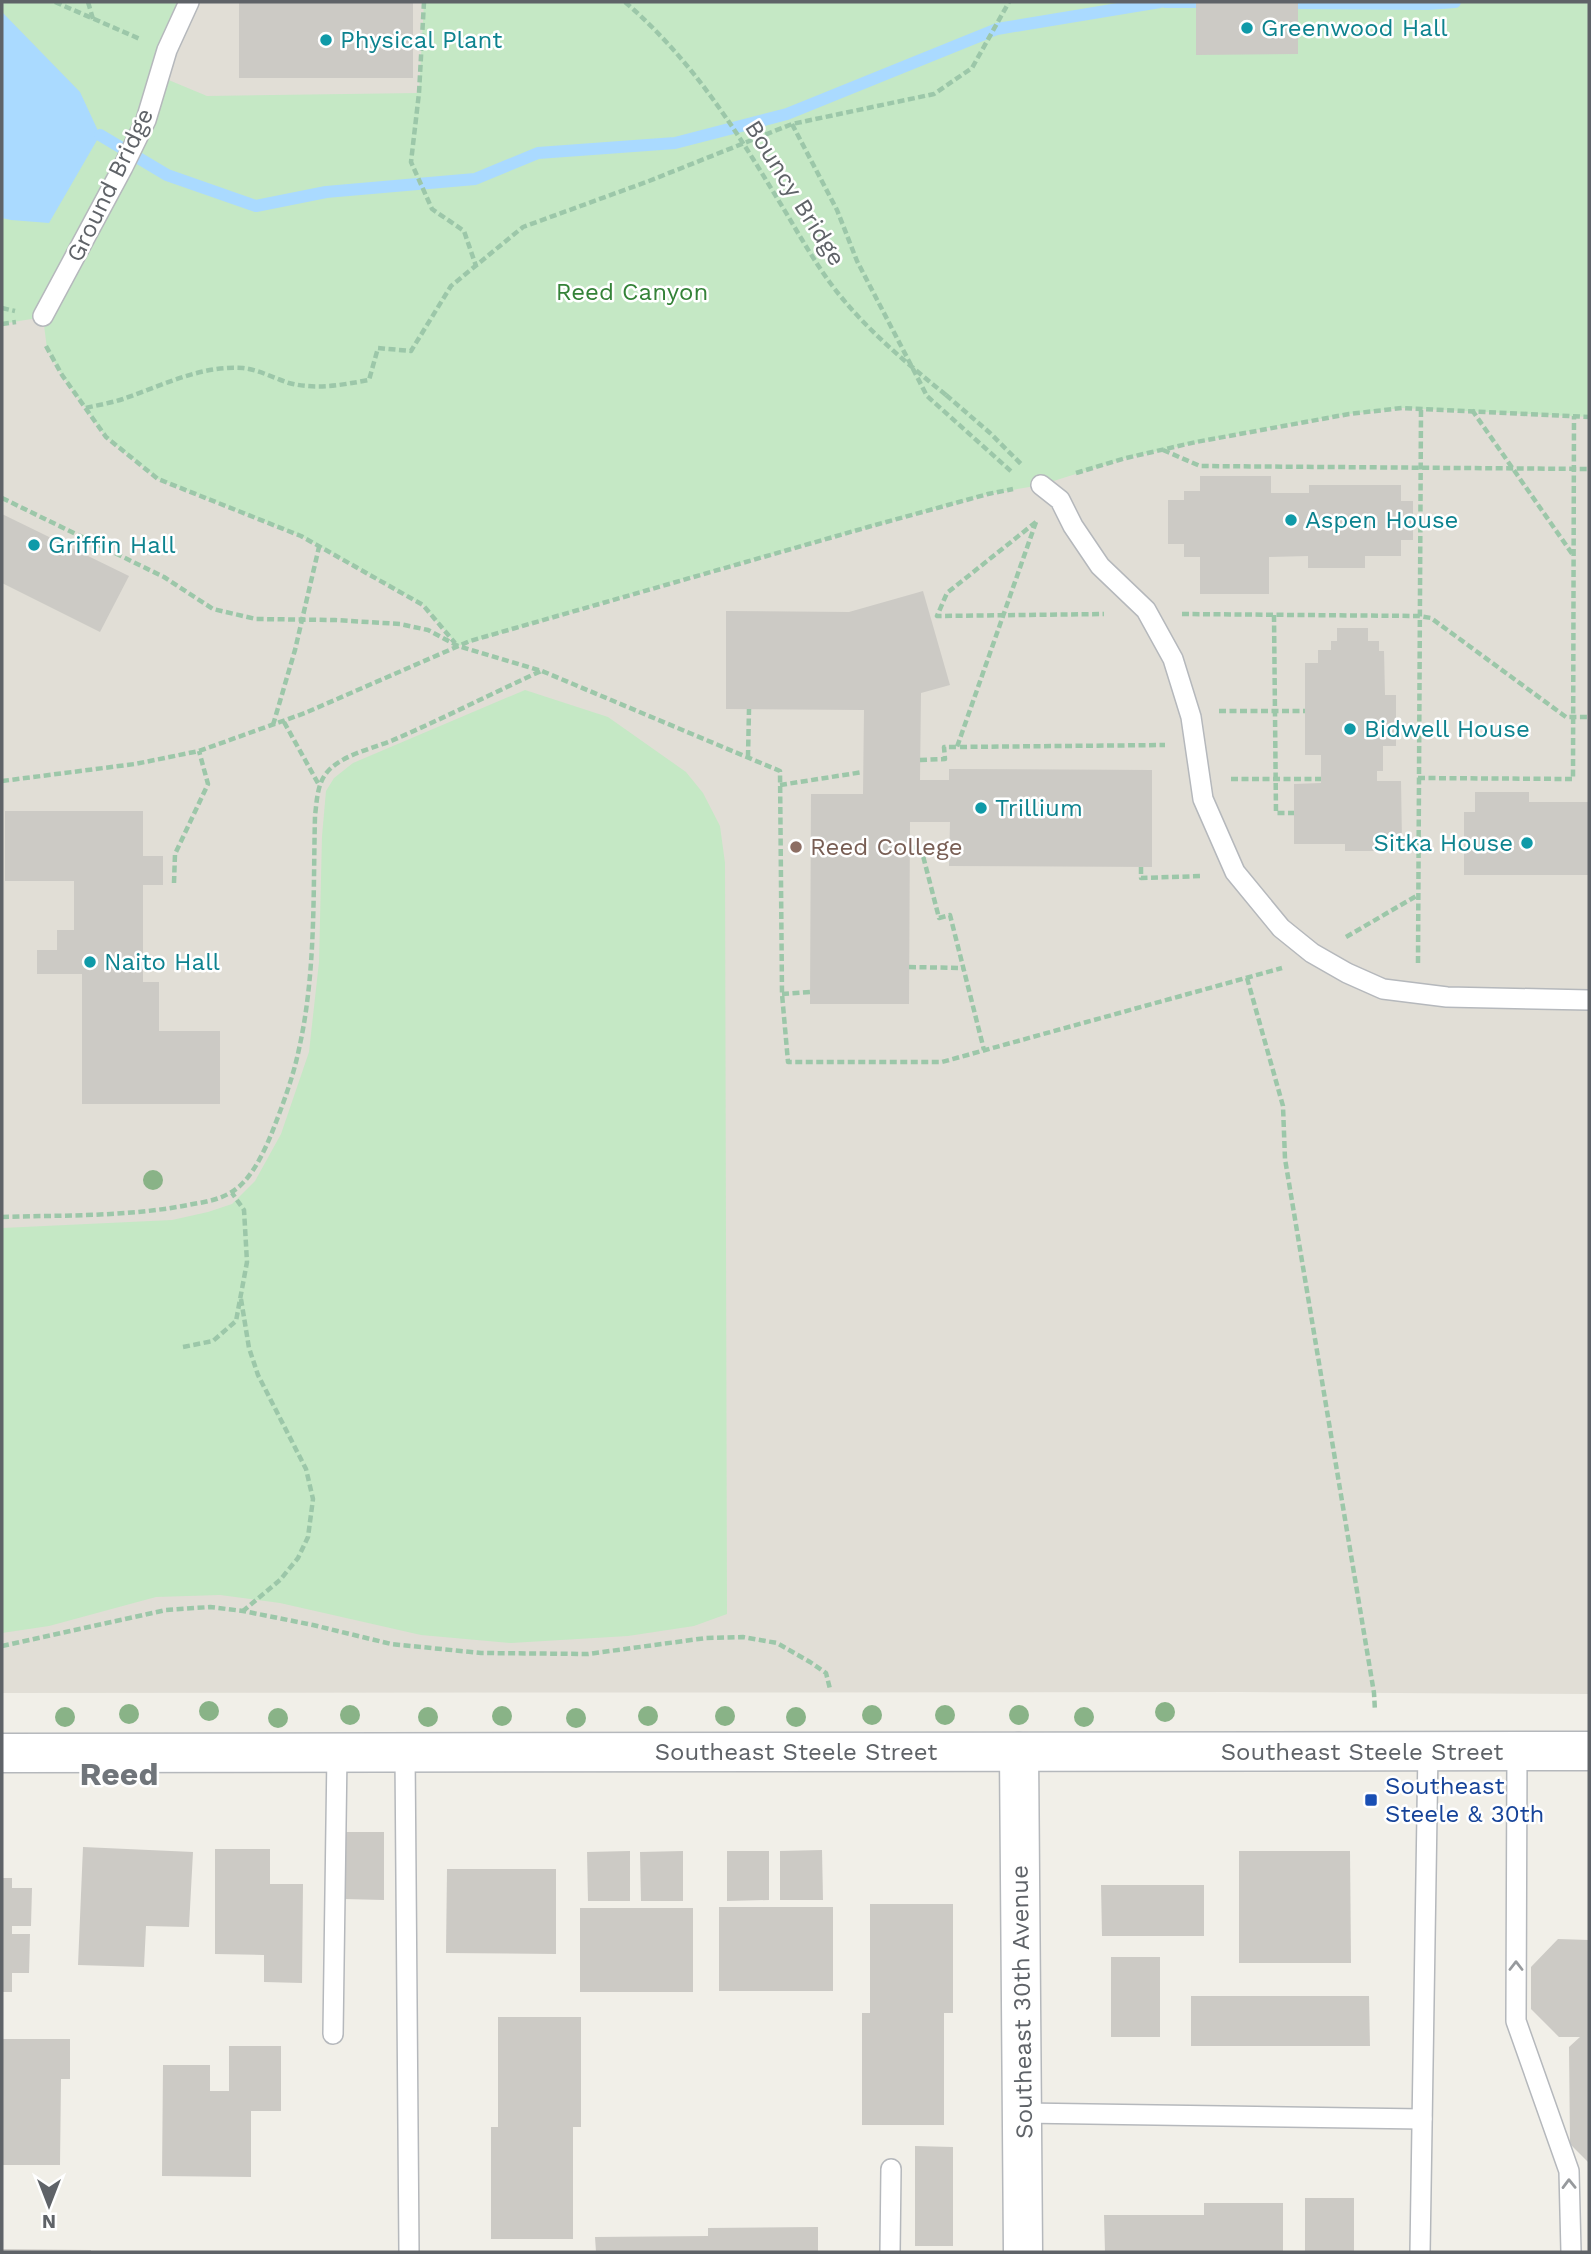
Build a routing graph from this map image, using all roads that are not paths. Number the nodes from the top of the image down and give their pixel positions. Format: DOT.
graph roads {
  1 [pos="189,2"];
  2 [pos="43,316"];
  3 [pos="1034,478"];
  4 [pos="1589,1000"];
  5 [pos="1428,1751"];
  6 [pos="1517,1751"];
  7 [pos="1589,1751"];
  8 [pos="1019,1752"];
  9 [pos="2,1753"];
  10 [pos="405,1753"];
  11 [pos="337,1754"];
  12 [pos="333,2034"];
  13 [pos="1023,2113"];
  14 [pos="1422,2119"];
  15 [pos="891,2169"];
  16 [pos="408,2252"];
  17 [pos="890,2252"];
  18 [pos="1023,2252"];
  19 [pos="1420,2252"];
  20 [pos="1570,2252"];
  1 -- 2 [label="lane, Ground Bridge"];
  3 -- 4 [label="lane"];
  5 -- 6 [label="street, Southeast Steele Street"];
  5 -- 8 [label="street, Southeast Steele Street"];
  5 -- 14 [label="lane"];
  6 -- 7 [label="street, Southeast Steele Street"];
  20 -- 6 [label="lane, one-way"];
  8 -- 10 [label="street, Southeast Steele Street"];
  8 -- 13 [label="street, Southeast 30th Avenue"];
  9 -- 11 [label="street, Southeast Steele Street"];
  10 -- 11 [label="street, Southeast Steele Street"];
  10 -- 16 [label="lane"];
  11 -- 12 [label="lane"];
  13 -- 14 [label="lane"];
  13 -- 18 [label="street, Southeast 30th Avenue"];
  14 -- 19 [label="lane"];
  15 -- 17 [label="lane"];
}
